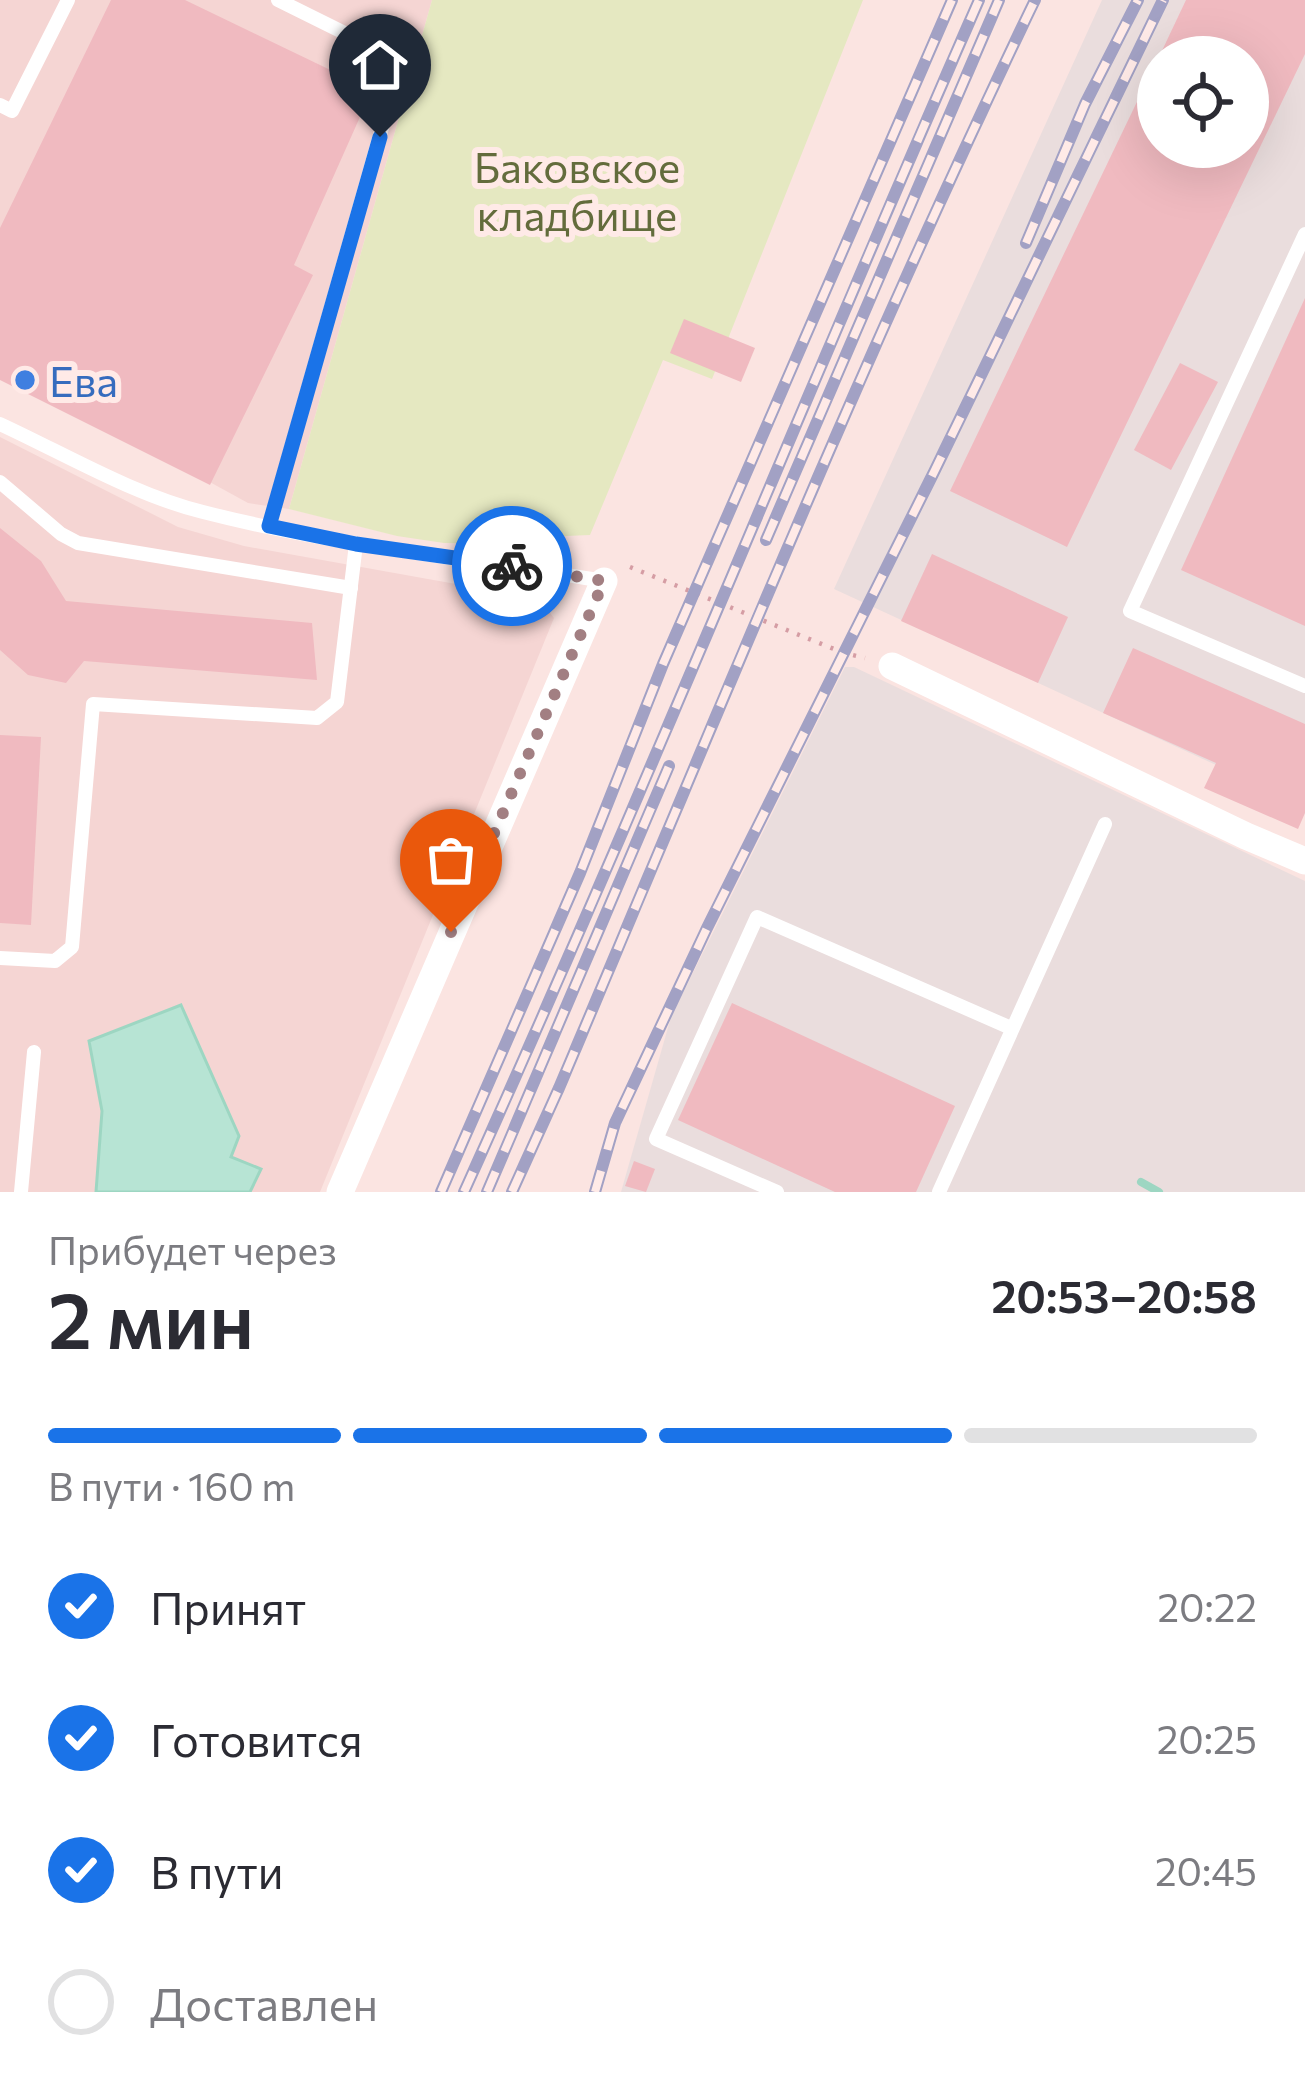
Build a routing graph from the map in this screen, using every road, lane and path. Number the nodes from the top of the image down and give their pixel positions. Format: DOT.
graph roads {
  1 [pos="68,0"];
  2 [pos="278,0"];
  3 [pos="311,7"];
  4 [pos="0,105"];
  5 [pos="1305,234"];
  6 [pos="0,424"];
  7 [pos="0,482"];
  8 [pos="269,526"];
  9 [pos="356,544"];
  10 [pos="604,581"];
  11 [pos="351,588"];
  12 [pos="892,666"];
  13 [pos="1305,686"];
  14 [pos="1105,824"];
  15 [pos="1305,861"];
  16 [pos="0,958"];
  17 [pos="1011,1028"];
  18 [pos="34,1052"];
  19 [pos="21,1192"];
  20 [pos="340,1192"];
  21 [pos="777,1192"];
  22 [pos="939,1192"];
  1 -- 4 [label="lane"];
  2 -- 3 [label="lane"];
  3 -- 8 [label="lane"];
  5 -- 13 [label="lane"];
  6 -- 8 [label="lane"];
  7 -- 11 [label="lane"];
  8 -- 9 [label="lane"];
  9 -- 10 [label="lane"];
  9 -- 11 [label="lane"];
  10 -- 12 [label="path"];
  10 -- 20 [label="street"];
  11 -- 16 [label="lane"];
  12 -- 15 [label="street"];
  14 -- 17 [label="lane"];
  17 -- 21 [label="lane"];
  17 -- 22 [label="lane"];
  18 -- 19 [label="lane"];
}
